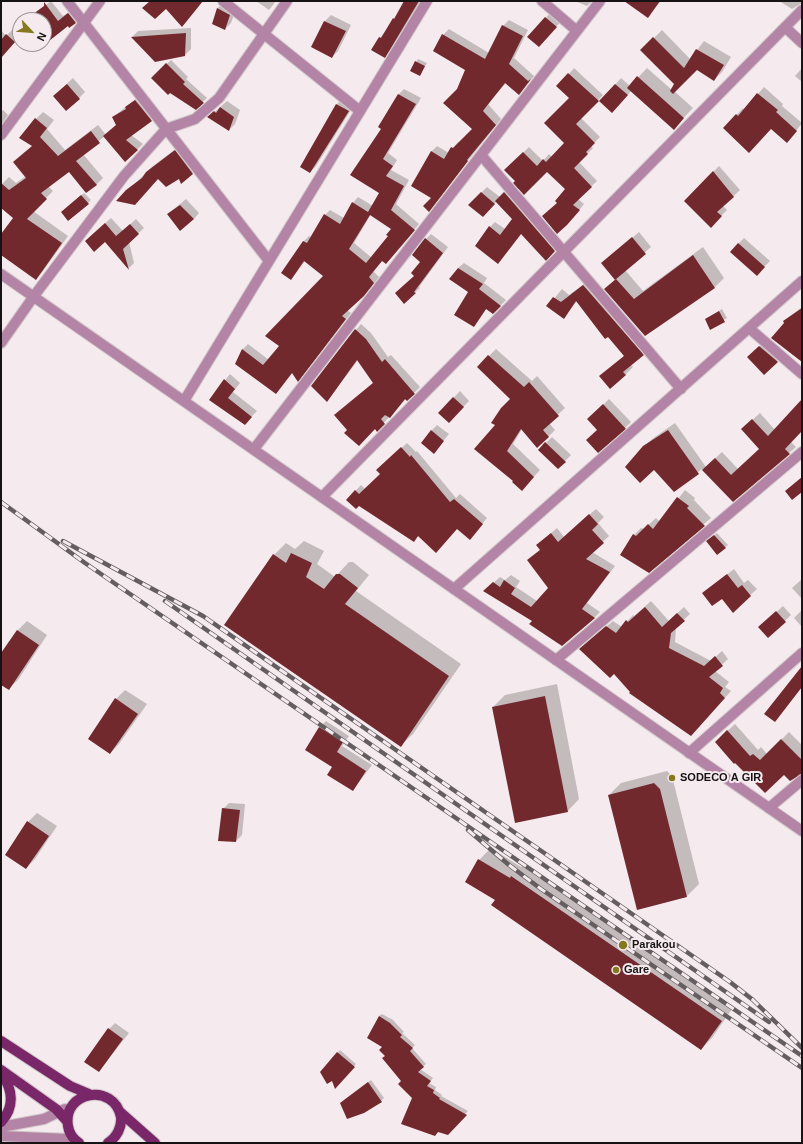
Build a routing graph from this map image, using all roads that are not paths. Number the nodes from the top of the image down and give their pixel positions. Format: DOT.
graph roads {
  1 [pos="67,1"];
  2 [pos="100,1"];
  3 [pos="223,1"];
  4 [pos="286,1"];
  5 [pos="427,1"];
  6 [pos="542,1"];
  7 [pos="600,1"];
  8 [pos="802,10"];
  9 [pos="84,22"];
  10 [pos="785,27"];
  11 [pos="577,31"];
  12 [pos="265,34"];
  13 [pos="802,43"];
  14 [pos="360,111"];
  15 [pos="166,129"];
  16 [pos="1,135"];
  17 [pos="481,155"];
  18 [pos="564,252"];
  19 [pos="269,261"];
  20 [pos="1,274"];
  21 [pos="802,282"];
  22 [pos="34,296"];
  23 [pos="749,328"];
  24 [pos="1,343"];
  25 [pos="802,374"];
  26 [pos="681,389"];
  27 [pos="184,401"];
  28 [pos="254,450"];
  29 [pos="802,452"];
  30 [pos="322,497"];
  31 [pos="454,589"];
  32 [pos="802,653"];
  33 [pos="556,660"];
  34 [pos="689,753"];
  35 [pos="802,780"];
  36 [pos="769,808"];
  37 [pos="802,831"];
  38 [pos="1,1041"];
  39 [pos="1,1070"];
  40 [pos="1,1073"];
  41 [pos="89,1094"];
  42 [pos="71,1107"];
  43 [pos="60,1112"];
  44 [pos="120,1112"];
  45 [pos="1,1122"];
  46 [pos="67,1122"];
  47 [pos="1,1127"];
  48 [pos="1,1136"];
  49 [pos="78,1142"];
  50 [pos="108,1143"];
  51 [pos="155,1143"];
  1 -- 9 [label="street"];
  2 -- 9 [label="street"];
  3 -- 12 [label="street"];
  4 -- 12 [label="street"];
  5 -- 14 [label="street"];
  6 -- 11 [label="street"];
  7 -- 11 [label="street"];
  8 -- 10 [label="street"];
  9 -- 15 [label="street"];
  9 -- 16 [label="street"];
  10 -- 13 [label="street"];
  10 -- 18 [label="street"];
  11 -- 17 [label="street"];
  12 -- 14 [label="street"];
  12 -- 15 [label="street"];
  14 -- 19 [label="street"];
  15 -- 19 [label="street"];
  15 -- 22 [label="street"];
  17 -- 18 [label="street"];
  17 -- 28 [label="street"];
  18 -- 26 [label="street"];
  18 -- 30 [label="street"];
  19 -- 27 [label="street"];
  20 -- 22 [label="street"];
  21 -- 23 [label="street"];
  22 -- 24 [label="street"];
  22 -- 27 [label="street"];
  23 -- 25 [label="street"];
  23 -- 26 [label="street"];
  26 -- 31 [label="street"];
  27 -- 28 [label="street"];
  28 -- 30 [label="street"];
  29 -- 33 [label="street"];
  30 -- 31 [label="street"];
  31 -- 33 [label="street"];
  32 -- 34 [label="street"];
  33 -- 34 [label="street"];
  34 -- 36 [label="street"];
  35 -- 36 [label="street"];
  36 -- 37 [label="street"];
  38 -- 41 [label="main road"];
  39 -- 43 [label="main road"];
  40 -- 45 [label="main road"];
  41 -- 42 [label="main road"];
  41 -- 44 [label="main road"];
  42 -- 43 [label="street"];
  42 -- 46 [label="main road"];
  43 -- 46 [label="main road"];
  43 -- 47 [label="street"];
  44 -- 50 [label="main road"];
  44 -- 51 [label="main road"];
  46 -- 49 [label="main road"];
  48 -- 49 [label="street"];
}
